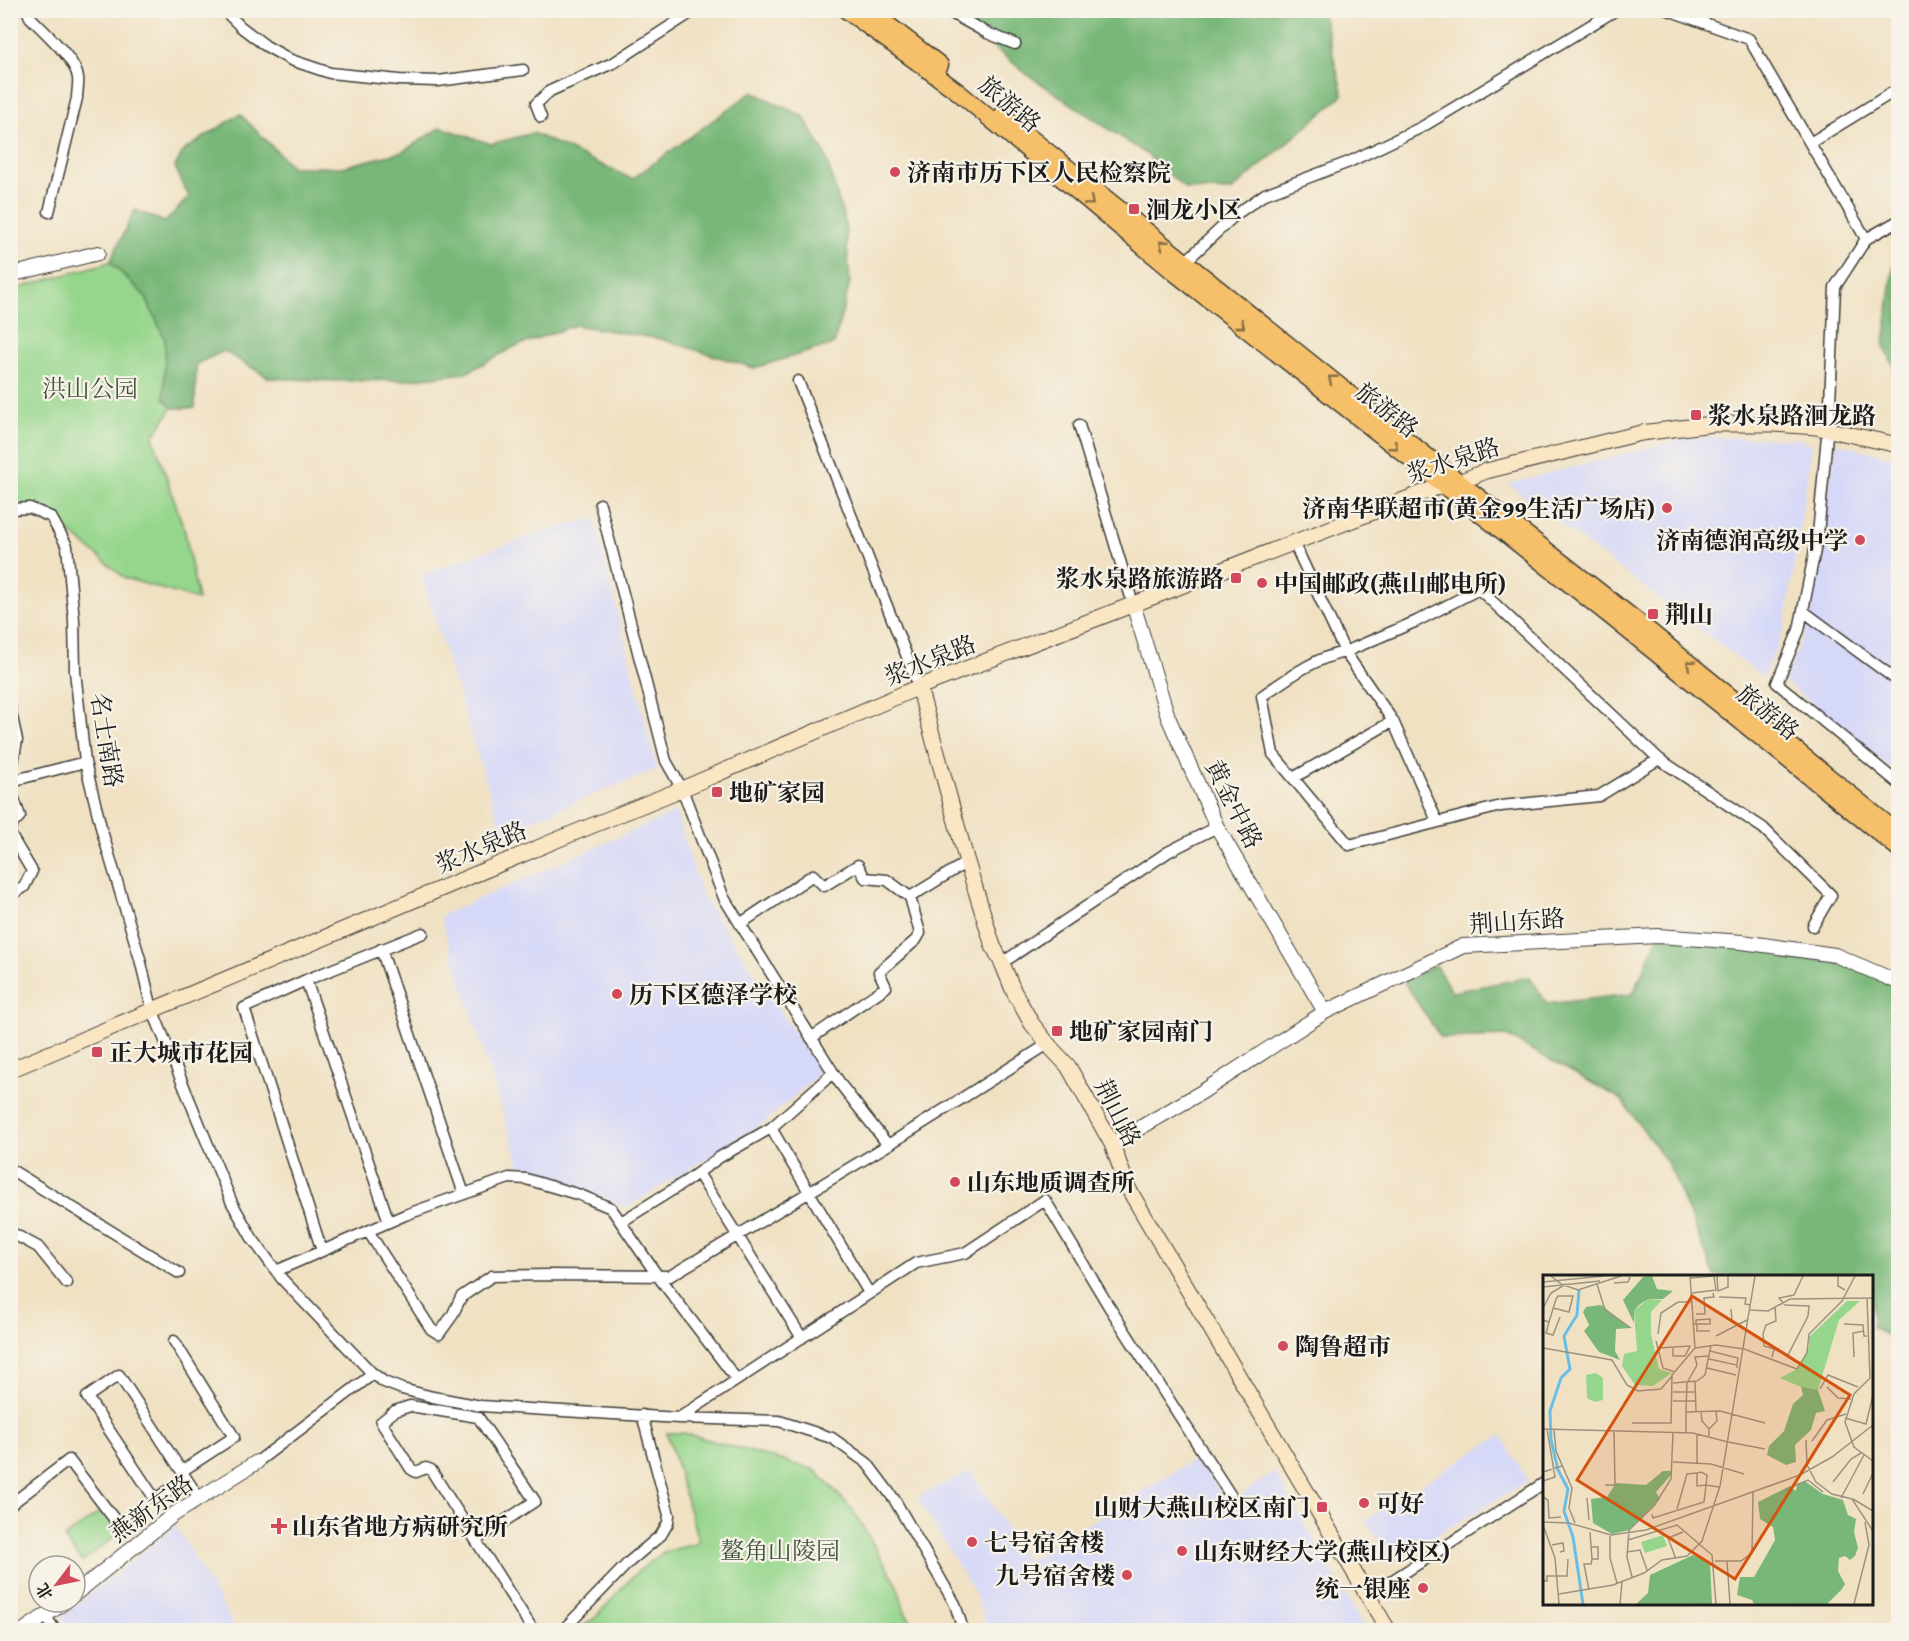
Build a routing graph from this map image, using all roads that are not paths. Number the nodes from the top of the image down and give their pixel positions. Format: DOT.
graph roads {
  1 [pos="27,10"];
  2 [pos="224,10"];
  3 [pos="695,10"];
  4 [pos="846,10"];
  5 [pos="869,10"];
  6 [pos="946,10"];
  7 [pos="1616,10"];
  8 [pos="1668,10"];
  9 [pos="1015,44"];
  10 [pos="523,70"];
  11 [pos="1899,89"];
  12 [pos="541,117"];
  13 [pos="1810,143"];
  14 [pos="49,212"];
  15 [pos="1899,220"];
  16 [pos="1866,238"];
  17 [pos="98,253"];
  18 [pos="1180,267"];
  19 [pos="10,275"];
  20 [pos="798,381"];
  21 [pos="1079,425"];
  22 [pos="1827,429"];
  23 [pos="1899,445"];
  24 [pos="1451,483"];
  25 [pos="600,504"];
  26 [pos="10,508"];
  27 [pos="1293,541"];
  28 [pos="1133,604"];
  29 [pos="1803,611"];
  30 [pos="1345,652"];
  31 [pos="1899,681"];
  32 [pos="920,687"];
  33 [pos="10,708"];
  34 [pos="1393,721"];
  35 [pos="1659,759"];
  36 [pos="85,762"];
  37 [pos="1293,778"];
  38 [pos="10,779"];
  39 [pos="1899,783"];
  40 [pos="10,786"];
  41 [pos="682,789"];
  42 [pos="1437,821"];
  43 [pos="10,827"];
  44 [pos="1217,827"];
  45 [pos="1899,833"];
  46 [pos="10,834"];
  47 [pos="1899,848"];
  48 [pos="967,862"];
  49 [pos="10,896"];
  50 [pos="910,897"];
  51 [pos="740,924"];
  52 [pos="1813,926"];
  53 [pos="423,933"];
  54 [pos="381,950"];
  55 [pos="1002,963"];
  56 [pos="306,980"];
  57 [pos="1899,981"];
  58 [pos="152,1009"];
  59 [pos="1325,1012"];
  60 [pos="811,1038"];
  61 [pos="1048,1044"];
  62 [pos="10,1070"];
  63 [pos="833,1073"];
  64 [pos="771,1128"];
  65 [pos="1112,1144"];
  66 [pos="888,1145"];
  67 [pos="10,1169"];
  68 [pos="698,1173"];
  69 [pos="810,1192"];
  70 [pos="464,1194"];
  71 [pos="389,1222"];
  72 [pos="621,1222"];
  73 [pos="368,1231"];
  74 [pos="10,1232"];
  75 [pos="739,1235"];
  76 [pos="322,1251"];
  77 [pos="276,1271"];
  78 [pos="179,1274"];
  79 [pos="657,1275"];
  80 [pos="67,1283"];
  81 [pos="869,1293"];
  82 [pos="802,1338"];
  83 [pos="174,1341"];
  84 [pos="373,1374"];
  85 [pos="737,1380"];
  86 [pos="642,1415"];
  87 [pos="679,1418"];
  88 [pos="257,1462"];
  89 [pos="184,1475"];
  90 [pos="1543,1484"];
  91 [pos="199,1498"];
  92 [pos="1225,1499"];
  93 [pos="10,1505"];
  94 [pos="118,1524"];
  95 [pos="476,1539"];
  96 [pos="87,1584"];
  97 [pos="1368,1596"];
  98 [pos="50,1614"];
  99 [pos="46,1617"];
  100 [pos="24,1630"];
  101 [pos="55,1630"];
  102 [pos="533,1630"];
  103 [pos="563,1630"];
  104 [pos="963,1630"];
  105 [pos="1388,1630"];
  1 -- 14 [label="street"];
  2 -- 10 [label="street"];
  3 -- 12 [label="street"];
  4 -- 18 [label="main road, 旅游路, one-way"];
  18 -- 5 [label="main road, 旅游路, one-way"];
  6 -- 9 [label="street"];
  7 -- 18 [label="street"];
  8 -- 13 [label="street"];
  11 -- 13 [label="street"];
  13 -- 16 [label="street"];
  15 -- 16 [label="street"];
  16 -- 22 [label="street"];
  17 -- 19 [label="street"];
  18 -- 24 [label="main road, 旅游路"];
  20 -- 32 [label="street"];
  21 -- 28 [label="street"];
  22 -- 23 [label="main road, 浆水泉路"];
  22 -- 24 [label="main road, 浆水泉路"];
  22 -- 29 [label="street"];
  24 -- 27 [label="main road, 浆水泉路"];
  45 -- 24 [label="main road, 旅游路, one-way"];
  24 -- 47 [label="main road, 旅游路"];
  25 -- 41 [label="street"];
  26 -- 36 [label="street, 名士南路"];
  27 -- 28 [label="main road, 浆水泉路"];
  27 -- 30 [label="street"];
  28 -- 32 [label="main road, 浆水泉路"];
  28 -- 44 [label="street, 黄金中路"];
  29 -- 31 [label="street"];
  29 -- 39 [label="street"];
  30 -- 34 [label="street"];
  30 -- 35 [label="street"];
  30 -- 37 [label="street"];
  32 -- 41 [label="main road, 浆水泉路"];
  32 -- 48 [label="main road, 荆山路"];
  33 -- 38 [label="street"];
  34 -- 37 [label="street"];
  34 -- 42 [label="street"];
  35 -- 42 [label="street"];
  35 -- 52 [label="street"];
  36 -- 40 [label="street"];
  36 -- 58 [label="street, 名士南路"];
  37 -- 42 [label="street"];
  40 -- 43 [label="street"];
  41 -- 51 [label="street"];
  41 -- 58 [label="main road, 浆水泉路"];
  44 -- 55 [label="street"];
  44 -- 59 [label="street, 黄金中路"];
  46 -- 49 [label="street"];
  48 -- 50 [label="street"];
  48 -- 55 [label="main road, 荆山路"];
  50 -- 51 [label="street"];
  50 -- 60 [label="street"];
  51 -- 60 [label="street"];
  53 -- 54 [label="street"];
  54 -- 56 [label="street"];
  54 -- 70 [label="street"];
  55 -- 61 [label="main road, 荆山路"];
  56 -- 71 [label="street"];
  56 -- 76 [label="street"];
  57 -- 59 [label="street, 荆山东路"];
  58 -- 62 [label="main road, 浆水泉路"];
  58 -- 77 [label="street, 名士南路"];
  59 -- 65 [label="street, 荆山东路"];
  60 -- 63 [label="street"];
  61 -- 65 [label="main road, 荆山路"];
  61 -- 66 [label="street"];
  63 -- 64 [label="street"];
  63 -- 66 [label="street"];
  64 -- 68 [label="street"];
  64 -- 69 [label="street"];
  65 -- 97 [label="main road, 荆山路"];
  66 -- 69 [label="street"];
  67 -- 78 [label="street"];
  68 -- 72 [label="street"];
  68 -- 75 [label="street"];
  69 -- 75 [label="street"];
  69 -- 81 [label="street"];
  70 -- 71 [label="street"];
  70 -- 72 [label="street"];
  71 -- 73 [label="street"];
  72 -- 79 [label="street"];
  73 -- 76 [label="street"];
  73 -- 79 [label="street"];
  74 -- 80 [label="street"];
  75 -- 79 [label="street"];
  75 -- 82 [label="street"];
  76 -- 77 [label="street"];
  77 -- 84 [label="street, 名士南路"];
  79 -- 85 [label="street"];
  81 -- 82 [label="street"];
  81 -- 92 [label="street"];
  82 -- 85 [label="street"];
  83 -- 89 [label="street"];
  84 -- 86 [label="street, 名士南路"];
  84 -- 88 [label="street"];
  85 -- 87 [label="street"];
  86 -- 87 [label="street, 名士南路"];
  86 -- 103 [label="street"];
  87 -- 104 [label="street, 名士南路"];
  88 -- 91 [label="street, 燕新东路"];
  89 -- 89 [label="street"];
  89 -- 91 [label="street"];
  90 -- 97 [label="street"];
  91 -- 96 [label="street, 燕新东路"];
  93 -- 94 [label="street"];
  95 -- 95 [label="street"];
  95 -- 102 [label="street"];
  97 -- 105 [label="main road, 荆山路"];
  98 -- 99 [label="street"];
  99 -- 100 [label="street"];
  99 -- 101 [label="street"];
}
